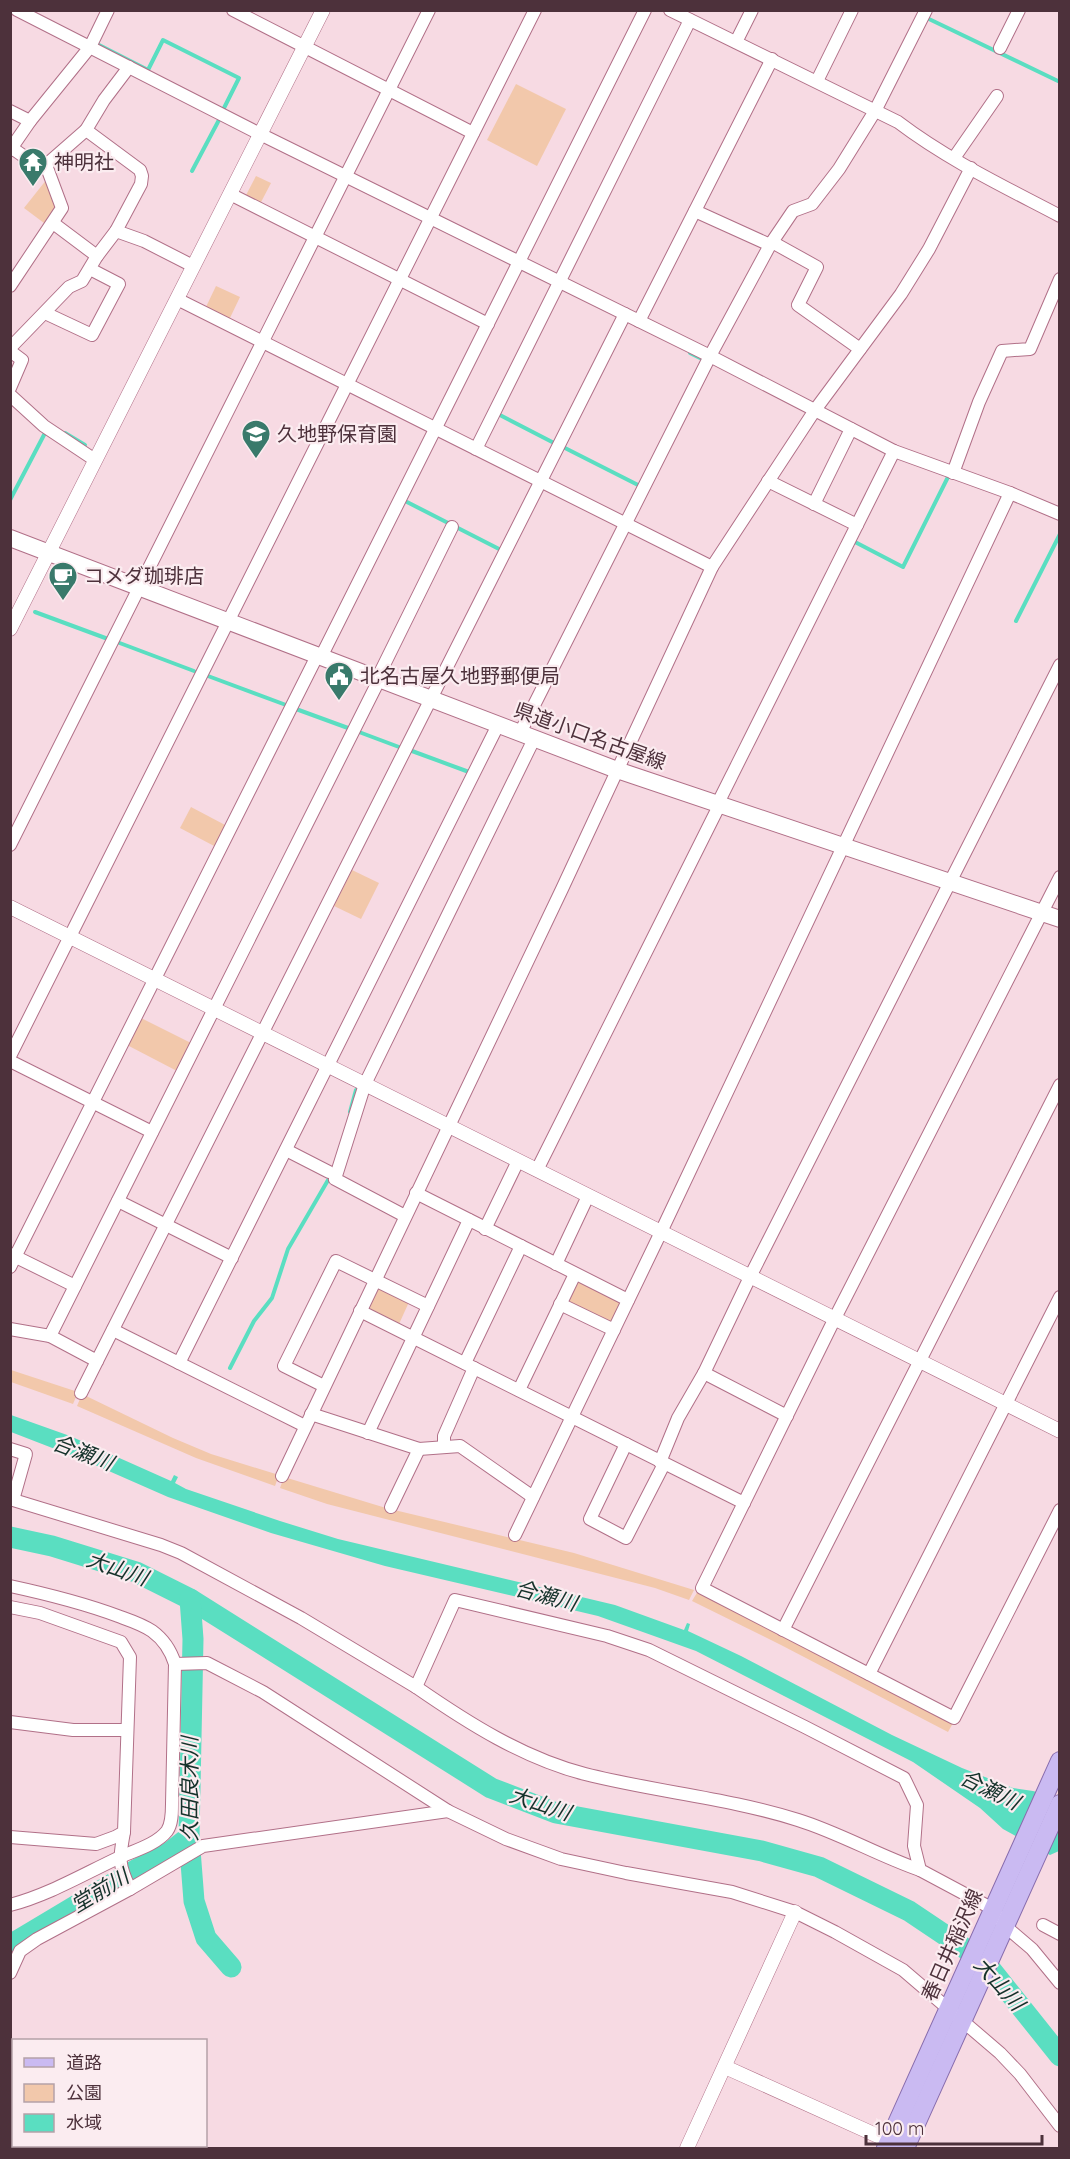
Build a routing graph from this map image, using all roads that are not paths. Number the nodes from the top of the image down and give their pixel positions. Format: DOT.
graph roads {
  1 [pos="17,10"];
  2 [pos="108,10"];
  3 [pos="233,10"];
  4 [pos="323,10"];
  5 [pos="429,10"];
  6 [pos="535,10"];
  7 [pos="645,10"];
  8 [pos="670,10"];
  9 [pos="752,10"];
  10 [pos="852,10"];
  11 [pos="926,10"];
  12 [pos="1019,10"];
  13 [pos="690,20"];
  14 [pos="736,42"];
  15 [pos="304,46"];
  16 [pos="90,47"];
  17 [pos="1000,48"];
  18 [pos="772,59"];
  19 [pos="129,67"];
  20 [pos="817,81"];
  21 [pos="390,89"];
  22 [pos="997,96"];
  23 [pos="10,111"];
  24 [pos="875,111"];
  25 [pos="30,121"];
  26 [pos="86,130"];
  27 [pos="473,133"];
  28 [pos="260,134"];
  29 [pos="11,149"];
  30 [pos="954,158"];
  31 [pos="46,165"];
  32 [pos="971,168"];
  33 [pos="346,176"];
  34 [pos="230,194"];
  35 [pos="695,211"];
  36 [pos="1059,216"];
  37 [pos="431,218"];
  38 [pos="53,223"];
  39 [pos="116,231"];
  40 [pos="315,237"];
  41 [pos="771,244"];
  42 [pos="97,256"];
  43 [pos="519,262"];
  44 [pos="194,266"];
  45 [pos="90,268"];
  46 [pos="1059,279"];
  47 [pos="400,280"];
  48 [pos="560,282"];
  49 [pos="10,286"];
  50 [pos="177,299"];
  51 [pos="45,313"];
  52 [pos="625,314"];
  53 [pos="639,321"];
  54 [pos="488,324"];
  55 [pos="263,342"];
  56 [pos="10,349"];
  57 [pos="860,350"];
  58 [pos="710,356"];
  59 [pos="348,385"];
  60 [pos="10,388"];
  61 [pos="12,401"];
  62 [pos="815,410"];
  63 [pos="435,429"];
  64 [pos="851,429"];
  65 [pos="476,450"];
  66 [pos="894,451"];
  67 [pos="95,460"];
  68 [pos="953,473"];
  69 [pos="768,481"];
  70 [pos="540,482"];
  71 [pos="1010,493"];
  72 [pos="814,504"];
  73 [pos="1059,514"];
  74 [pos="626,524"];
  75 [pos="856,525"];
  76 [pos="452,527"];
  77 [pos="10,538"];
  78 [pos="49,553"];
  79 [pos="712,567"];
  80 [pos="140,587"];
  81 [pos="228,623"];
  82 [pos="10,628"];
  83 [pos="319,656"];
  84 [pos="1059,665"];
  85 [pos="378,679"];
  86 [pos="431,700"];
  87 [pos="498,725"];
  88 [pos="527,736"];
  89 [pos="617,770"];
  90 [pos="719,804"];
  91 [pos="10,845"];
  92 [pos="843,847"];
  93 [pos="1059,877"];
  94 [pos="950,883"];
  95 [pos="10,907"];
  96 [pos="1042,913"];
  97 [pos="1059,920"];
  98 [pos="70,936"];
  99 [pos="155,980"];
  100 [pos="214,1009"];
  101 [pos="262,1033"];
  102 [pos="10,1056"];
  103 [pos="10,1061"];
  104 [pos="328,1066"];
  105 [pos="365,1084"];
  106 [pos="1059,1085"];
  107 [pos="93,1102"];
  108 [pos="448,1125"];
  109 [pos="153,1132"];
  110 [pos="286,1150"];
  111 [pos="518,1161"];
  112 [pos="537,1170"];
  113 [pos="329,1172"];
  114 [pos="416,1193"];
  115 [pos="588,1196"];
  116 [pos="118,1201"];
  117 [pos="405,1216"];
  118 [pos="469,1220"];
  119 [pos="166,1225"];
  120 [pos="486,1229"];
  121 [pos="661,1232"];
  122 [pos="521,1246"];
  123 [pos="232,1258"];
  124 [pos="12,1259"];
  125 [pos="556,1264"];
  126 [pos="575,1274"];
  127 [pos="750,1277"];
  128 [pos="374,1280"];
  129 [pos="75,1286"];
  130 [pos="1059,1298"];
  131 [pos="628,1300"];
  132 [pos="560,1304"];
  133 [pos="428,1306"];
  134 [pos="360,1311"];
  135 [pos="834,1320"];
  136 [pos="10,1329"];
  137 [pos="113,1330"];
  138 [pos="614,1330"];
  139 [pos="51,1336"];
  140 [pos="413,1337"];
  141 [pos="97,1361"];
  142 [pos="919,1361"];
  143 [pos="179,1363"];
  144 [pos="470,1366"];
  145 [pos="704,1372"];
  146 [pos="324,1386"];
  147 [pos="519,1390"];
  148 [pos="81,1393"];
  149 [pos="1005,1404"];
  150 [pos="311,1414"];
  151 [pos="787,1416"];
  152 [pos="572,1417"];
  153 [pos="305,1426"];
  154 [pos="1059,1431"];
  155 [pos="368,1433"];
  156 [pos="626,1444"];
  157 [pos="444,1447"];
  158 [pos="10,1449"];
  159 [pos="419,1449"];
  160 [pos="662,1463"];
  161 [pos="282,1476"];
  162 [pos="534,1497"];
  163 [pos="12,1500"];
  164 [pos="744,1503"];
  165 [pos="391,1507"];
  166 [pos="1059,1510"];
  167 [pos="515,1536"];
  168 [pos="10,1586"];
  169 [pos="10,1607"];
  170 [pos="783,1630"];
  171 [pos="175,1664"];
  172 [pos="868,1674"];
  173 [pos="416,1687"];
  174 [pos="10,1722"];
  175 [pos="127,1730"];
  176 [pos="1055,1769"];
  177 [pos="1059,1804"];
  178 [pos="448,1811"];
  179 [pos="124,1832"];
  180 [pos="10,1837"];
  181 [pos="120,1863"];
  182 [pos="920,1870"];
  183 [pos="130,1889"];
  184 [pos="1010,1893"];
  185 [pos="10,1905"];
  186 [pos="993,1909"];
  187 [pos="795,1912"];
  188 [pos="1042,1925"];
  189 [pos="1005,1926"];
  190 [pos="1059,1934"];
  191 [pos="990,1940"];
  192 [pos="10,1973"];
  193 [pos="1059,1983"];
  194 [pos="948,2009"];
  195 [pos="962,2022"];
  196 [pos="725,2067"];
  197 [pos="1059,2126"];
  198 [pos="896,2147"];
  199 [pos="687,2148"];
  1 -- 16 [label="street"];
  2 -- 16 [label="street"];
  3 -- 15 [label="street"];
  4 -- 15 [label="street"];
  5 -- 21 [label="street"];
  6 -- 27 [label="street"];
  7 -- 43 [label="street"];
  8 -- 13 [label="street"];
  9 -- 14 [label="street"];
  10 -- 20 [label="street"];
  11 -- 24 [label="street"];
  12 -- 17 [label="street"];
  13 -- 14 [label="street"];
  13 -- 48 [label="street"];
  14 -- 18 [label="street"];
  15 -- 21 [label="street"];
  15 -- 28 [label="street"];
  16 -- 19 [label="street"];
  16 -- 25 [label="street"];
  18 -- 20 [label="street"];
  18 -- 35 [label="street"];
  19 -- 26 [label="street"];
  19 -- 28 [label="street"];
  20 -- 24 [label="street"];
  21 -- 27 [label="street"];
  21 -- 33 [label="street"];
  22 -- 30 [label="street"];
  23 -- 25 [label="street"];
  24 -- 30 [label="street"];
  24 -- 41 [label="street"];
  25 -- 29 [label="street"];
  26 -- 31 [label="street"];
  26 -- 39 [label="street"];
  27 -- 37 [label="street"];
  28 -- 33 [label="street"];
  28 -- 34 [label="street"];
  29 -- 31 [label="street"];
  30 -- 32 [label="street"];
  31 -- 38 [label="street"];
  32 -- 36 [label="street"];
  32 -- 57 [label="street"];
  33 -- 37 [label="street"];
  33 -- 40 [label="street"];
  34 -- 40 [label="street"];
  34 -- 44 [label="street"];
  35 -- 41 [label="street"];
  35 -- 53 [label="street"];
  37 -- 43 [label="street"];
  37 -- 47 [label="street"];
  38 -- 42 [label="street"];
  38 -- 49 [label="street"];
  39 -- 42 [label="street"];
  39 -- 44 [label="street"];
  40 -- 47 [label="street"];
  40 -- 55 [label="street"];
  41 -- 57 [label="street"];
  41 -- 58 [label="street"];
  42 -- 45 [label="street"];
  43 -- 48 [label="street"];
  43 -- 54 [label="street"];
  44 -- 50 [label="street"];
  45 -- 51 [label="street"];
  45 -- 51 [label="street"];
  46 -- 68 [label="street"];
  47 -- 54 [label="street"];
  47 -- 59 [label="street"];
  48 -- 52 [label="street"];
  48 -- 65 [label="street"];
  50 -- 55 [label="street"];
  50 -- 67 [label="street"];
  51 -- 56 [label="street"];
  52 -- 53 [label="street"];
  52 -- 70 [label="street"];
  53 -- 58 [label="street"];
  54 -- 63 [label="street"];
  55 -- 59 [label="street"];
  55 -- 80 [label="street"];
  56 -- 60 [label="street"];
  57 -- 62 [label="street"];
  58 -- 62 [label="street"];
  58 -- 74 [label="street"];
  59 -- 63 [label="street"];
  59 -- 81 [label="street"];
  61 -- 67 [label="street"];
  62 -- 64 [label="street"];
  62 -- 69 [label="street"];
  63 -- 65 [label="street"];
  63 -- 83 [label="street"];
  64 -- 66 [label="street"];
  64 -- 72 [label="street"];
  65 -- 70 [label="street"];
  66 -- 68 [label="street"];
  66 -- 75 [label="street"];
  67 -- 78 [label="street"];
  68 -- 71 [label="street"];
  69 -- 72 [label="street"];
  69 -- 79 [label="street"];
  70 -- 74 [label="street"];
  70 -- 86 [label="street"];
  71 -- 73 [label="street"];
  71 -- 92 [label="street"];
  72 -- 75 [label="street"];
  74 -- 79 [label="street"];
  74 -- 88 [label="street"];
  75 -- 90 [label="street"];
  76 -- 85 [label="street"];
  77 -- 78 [label="main road, 県道小口名古屋線"];
  78 -- 80 [label="main road, 県道小口名古屋線"];
  78 -- 82 [label="street"];
  79 -- 89 [label="street"];
  80 -- 81 [label="main road, 県道小口名古屋線"];
  80 -- 91 [label="street"];
  81 -- 83 [label="main road, 県道小口名古屋線"];
  81 -- 98 [label="street"];
  83 -- 85 [label="main road, 県道小口名古屋線"];
  83 -- 99 [label="street"];
  84 -- 94 [label="street"];
  85 -- 86 [label="main road, 県道小口名古屋線"];
  85 -- 100 [label="street"];
  86 -- 87 [label="main road, 県道小口名古屋線"];
  86 -- 101 [label="street"];
  87 -- 88 [label="main road, 県道小口名古屋線"];
  87 -- 104 [label="street"];
  88 -- 89 [label="main road, 県道小口名古屋線"];
  88 -- 105 [label="street"];
  89 -- 90 [label="main road, 県道小口名古屋線"];
  89 -- 108 [label="street"];
  90 -- 92 [label="main road, 県道小口名古屋線"];
  90 -- 112 [label="street"];
  92 -- 94 [label="main road, 県道小口名古屋線"];
  92 -- 121 [label="street"];
  93 -- 96 [label="street"];
  94 -- 96 [label="main road, 県道小口名古屋線"];
  94 -- 127 [label="street"];
  95 -- 98 [label="street"];
  96 -- 97 [label="main road, 県道小口名古屋線"];
  96 -- 135 [label="street"];
  98 -- 99 [label="street"];
  98 -- 102 [label="street"];
  99 -- 100 [label="street"];
  99 -- 107 [label="street"];
  100 -- 101 [label="street"];
  100 -- 109 [label="street"];
  101 -- 104 [label="street"];
  101 -- 119 [label="street"];
  103 -- 107 [label="street"];
  104 -- 105 [label="street"];
  104 -- 110 [label="street"];
  105 -- 108 [label="street"];
  105 -- 117 [label="street"];
  106 -- 142 [label="street"];
  107 -- 109 [label="street"];
  107 -- 124 [label="street"];
  108 -- 111 [label="street"];
  108 -- 114 [label="street"];
  109 -- 116 [label="street"];
  110 -- 113 [label="street"];
  110 -- 123 [label="street"];
  111 -- 112 [label="street"];
  111 -- 120 [label="street"];
  112 -- 115 [label="street"];
  114 -- 117 [label="street"];
  114 -- 118 [label="street"];
  115 -- 121 [label="street"];
  115 -- 125 [label="street"];
  116 -- 119 [label="street"];
  116 -- 129 [label="street"];
  117 -- 128 [label="street"];
  118 -- 120 [label="street"];
  118 -- 133 [label="street"];
  119 -- 123 [label="street"];
  119 -- 137 [label="street"];
  120 -- 122 [label="street"];
  121 -- 127 [label="street"];
  121 -- 131 [label="street"];
  122 -- 125 [label="street"];
  122 -- 144 [label="street"];
  123 -- 143 [label="street"];
  124 -- 129 [label="street"];
  125 -- 126 [label="street"];
  126 -- 131 [label="street"];
  126 -- 132 [label="street"];
  127 -- 135 [label="street"];
  127 -- 145 [label="street"];
  128 -- 133 [label="street"];
  128 -- 134 [label="street"];
  128 -- 146 [label="street"];
  129 -- 139 [label="street"];
  130 -- 149 [label="street"];
  131 -- 138 [label="street"];
  132 -- 138 [label="street"];
  132 -- 147 [label="street"];
  133 -- 140 [label="street"];
  134 -- 140 [label="street"];
  134 -- 146 [label="street"];
  135 -- 142 [label="street"];
  135 -- 151 [label="street"];
  136 -- 139 [label="street"];
  137 -- 141 [label="street"];
  137 -- 143 [label="street"];
  138 -- 152 [label="street"];
  139 -- 141 [label="street"];
  140 -- 144 [label="street"];
  140 -- 155 [label="street"];
  141 -- 148 [label="street"];
  142 -- 149 [label="street"];
  142 -- 170 [label="street"];
  143 -- 153 [label="street"];
  144 -- 147 [label="street"];
  144 -- 157 [label="street"];
  145 -- 151 [label="street"];
  145 -- 160 [label="street"];
  146 -- 150 [label="street"];
  147 -- 152 [label="street"];
  149 -- 154 [label="street"];
  149 -- 172 [label="street"];
  150 -- 153 [label="street"];
  150 -- 155 [label="street"];
  151 -- 164 [label="street"];
  152 -- 156 [label="street"];
  152 -- 162 [label="street"];
  153 -- 161 [label="street"];
  155 -- 159 [label="street"];
  156 -- 160 [label="street"];
  156 -- 160 [label="street"];
  157 -- 159 [label="street"];
  157 -- 162 [label="street"];
  158 -- 163 [label="street"];
  159 -- 165 [label="street"];
  160 -- 164 [label="street"];
  162 -- 167 [label="street"];
  163 -- 173 [label="street"];
  164 -- 170 [label="street"];
  166 -- 172 [label="street"];
  168 -- 171 [label="street"];
  169 -- 175 [label="street"];
  170 -- 172 [label="street"];
  171 -- 178 [label="street"];
  171 -- 181 [label="street"];
  173 -- 182 [label="street"];
  173 -- 182 [label="street"];
  174 -- 175 [label="street"];
  175 -- 179 [label="street"];
  176 -- 184 [label="main road, 春日井稲沢線"];
  177 -- 184 [label="main road, 春日井稲沢線"];
  178 -- 183 [label="street"];
  178 -- 187 [label="street"];
  179 -- 180 [label="street"];
  179 -- 181 [label="street"];
  181 -- 183 [label="street"];
  181 -- 185 [label="street"];
  182 -- 186 [label="street"];
  183 -- 192 [label="street"];
  184 -- 186 [label="main road, 春日井稲沢線"];
  184 -- 189 [label="main road, 春日井稲沢線"];
  186 -- 189 [label="street"];
  186 -- 191 [label="main road, 春日井稲沢線"];
  187 -- 194 [label="street"];
  187 -- 196 [label="street"];
  188 -- 190 [label="street"];
  189 -- 191 [label="main road, 春日井稲沢線"];
  189 -- 193 [label="street"];
  191 -- 194 [label="main road, 春日井稲沢線"];
  191 -- 195 [label="main road, 春日井稲沢線"];
  194 -- 195 [label="street"];
  194 -- 198 [label="main road, 春日井稲沢線"];
  195 -- 197 [label="street"];
  195 -- 198 [label="main road, 春日井稲沢線"];
  196 -- 198 [label="street"];
  196 -- 199 [label="street"];
}
